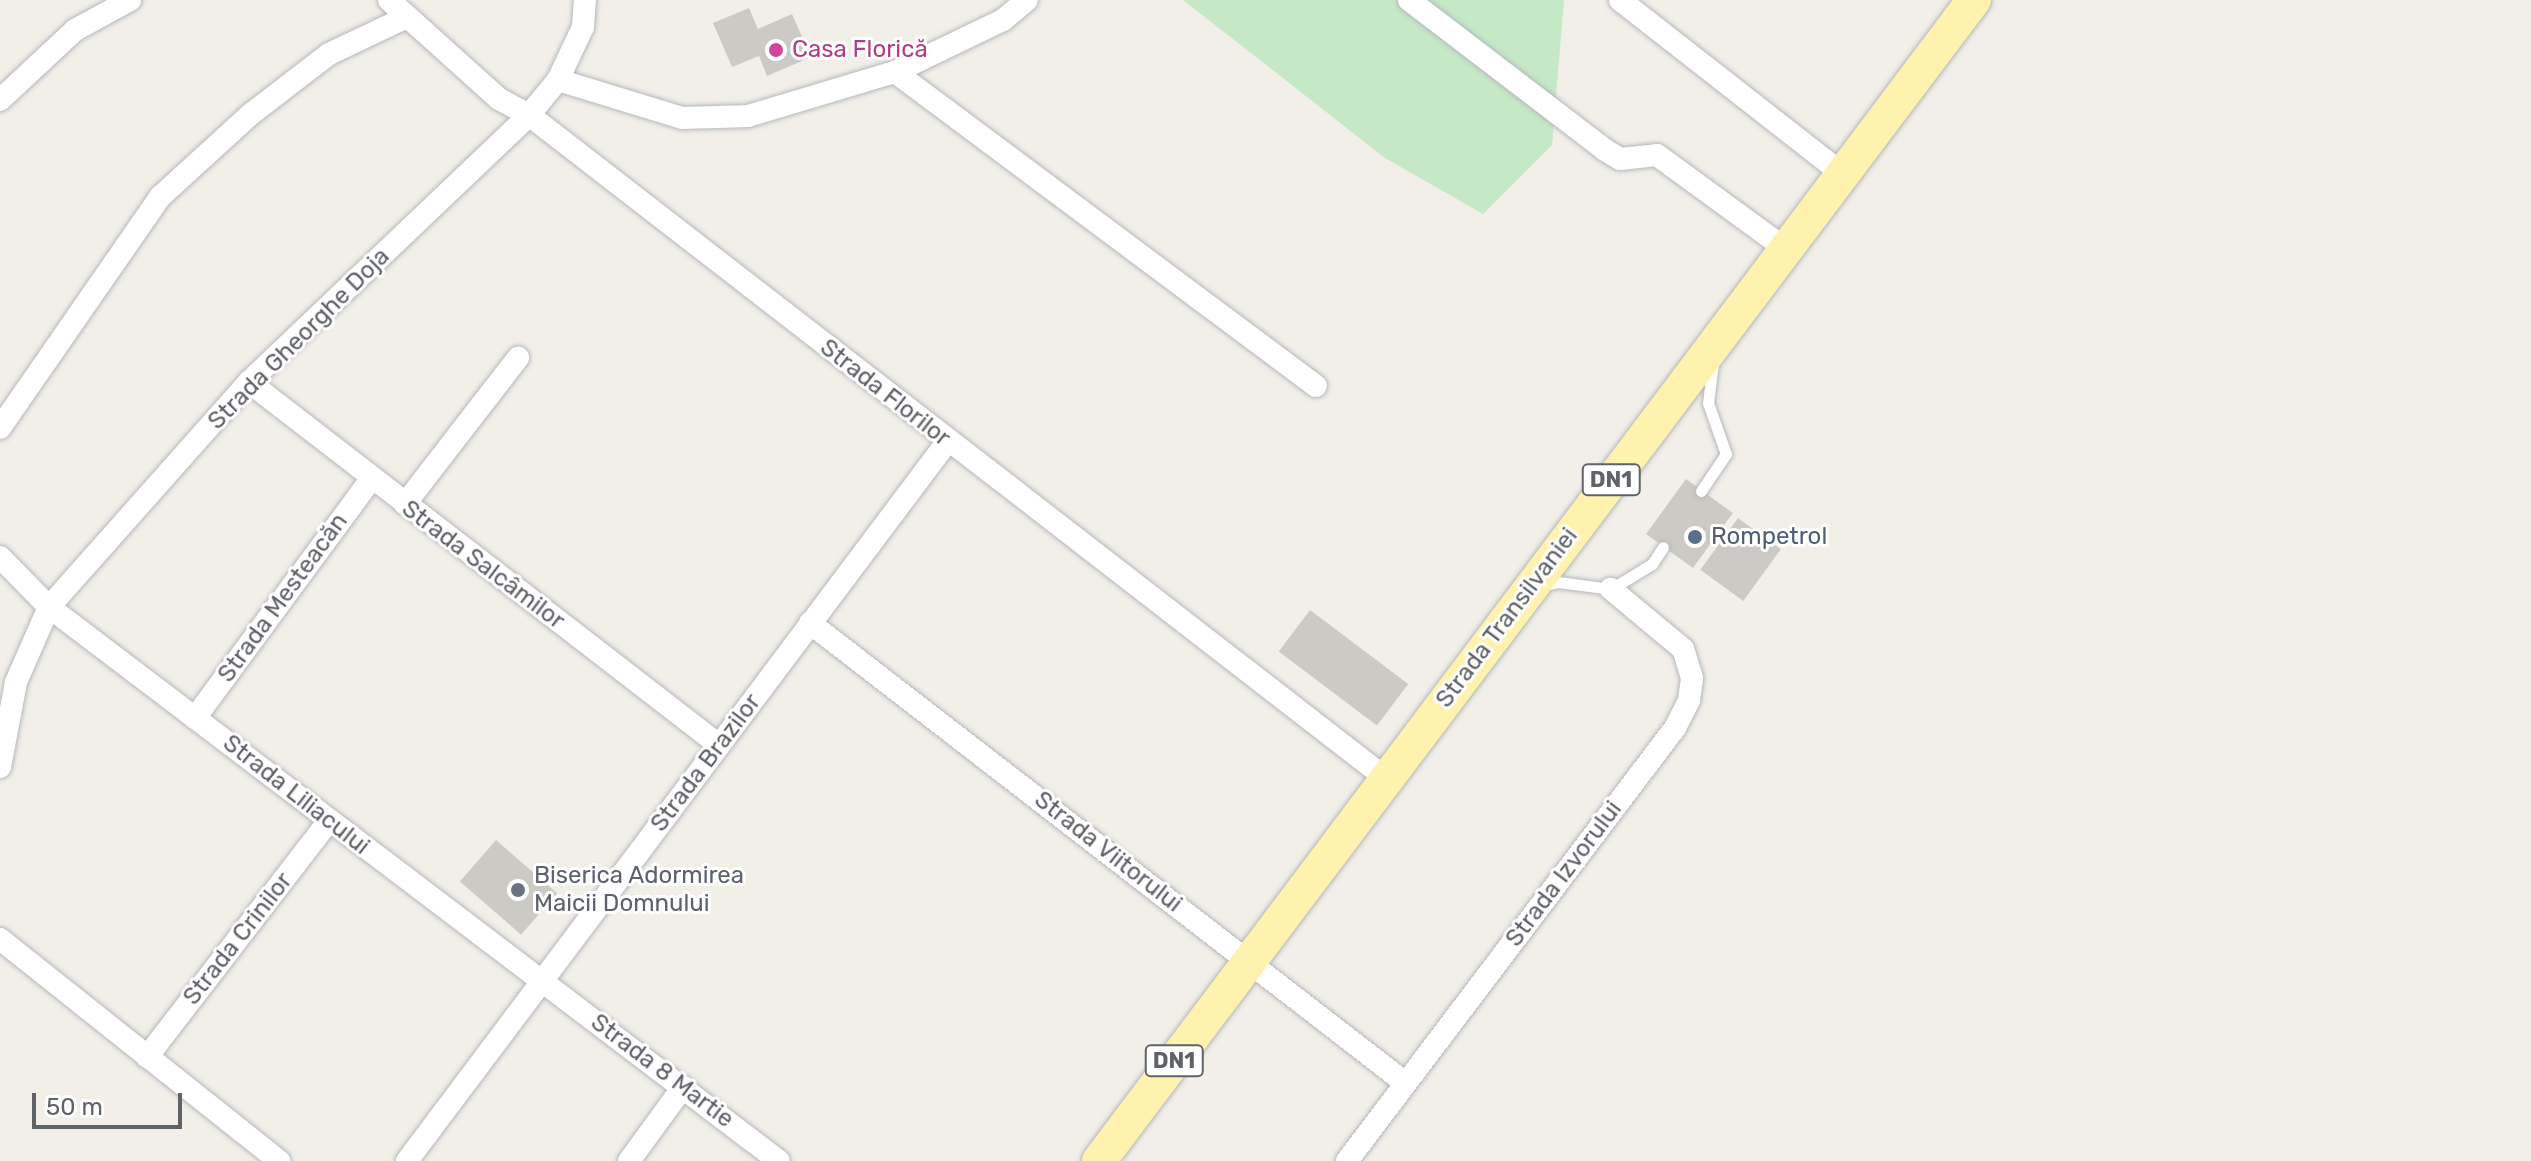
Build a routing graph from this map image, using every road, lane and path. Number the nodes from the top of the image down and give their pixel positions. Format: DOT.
graph roads {
  1 [pos="130,0"];
  2 [pos="389,0"];
  3 [pos="585,0"];
  4 [pos="1027,0"];
  5 [pos="1409,0"];
  6 [pos="1620,0"];
  7 [pos="1974,0"];
  8 [pos="407,17"];
  9 [pos="895,72"];
  10 [pos="558,80"];
  11 [pos="0,100"];
  12 [pos="529,115"];
  13 [pos="1843,174"];
  14 [pos="1786,249"];
  15 [pos="1716,342"];
  16 [pos="518,358"];
  17 [pos="249,382"];
  18 [pos="1316,386"];
  19 [pos="0,428"];
  20 [pos="947,442"];
  21 [pos="371,479"];
  22 [pos="1701,491"];
  23 [pos="405,504"];
  24 [pos="1663,547"];
  25 [pos="0,557"];
  26 [pos="1529,589"];
  27 [pos="1611,589"];
  28 [pos="49,607"];
  29 [pos="810,623"];
  30 [pos="195,718"];
  31 [pos="719,745"];
  32 [pos="0,767"];
  33 [pos="1387,779"];
  34 [pos="328,822"];
  35 [pos="0,939"];
  36 [pos="1250,961"];
  37 [pos="544,981"];
  38 [pos="147,1057"];
  39 [pos="1404,1082"];
  40 [pos="683,1087"];
  41 [pos="279,1161"];
  42 [pos="407,1161"];
  43 [pos="629,1161"];
  44 [pos="779,1161"];
  45 [pos="1099,1161"];
  46 [pos="1347,1161"];
  1 -- 11 [label="street"];
  2 -- 8 [label="street, Strada Florilor"];
  3 -- 10 [label="street, Strada Gheorghe Doja"];
  4 -- 9 [label="street"];
  5 -- 14 [label="street"];
  6 -- 13 [label="street"];
  7 -- 13 [label="main road, Strada Transilvaniei / DN1"];
  8 -- 12 [label="street, Strada Florilor"];
  8 -- 19 [label="street"];
  9 -- 10 [label="street"];
  9 -- 18 [label="street"];
  10 -- 12 [label="street, Strada Gheorghe Doja"];
  12 -- 17 [label="street, Strada Gheorghe Doja"];
  12 -- 20 [label="street, Strada Florilor"];
  13 -- 14 [label="main road, Strada Transilvaniei / DN1"];
  14 -- 15 [label="main road, Strada Transilvaniei / DN1"];
  15 -- 22 [label="lane"];
  15 -- 26 [label="main road, Strada Transilvaniei / DN1"];
  16 -- 23 [label="street"];
  17 -- 21 [label="street, Strada Salcâmilor"];
  17 -- 28 [label="street, Strada Gheorghe Doja"];
  20 -- 29 [label="street, Strada Brazilor"];
  20 -- 33 [label="street, Strada Florilor"];
  21 -- 23 [label="street, Strada Salcâmilor"];
  21 -- 30 [label="street, Strada Mesteacăn"];
  23 -- 31 [label="street, Strada Salcâmilor"];
  24 -- 27 [label="lane"];
  25 -- 28 [label="street"];
  26 -- 27 [label="lane"];
  26 -- 33 [label="main road, Strada Transilvaniei / DN1"];
  27 -- 39 [label="street, Strada Izvorului"];
  28 -- 30 [label="street, Strada Liliacului"];
  28 -- 32 [label="street, Strada Gheorghe Doja"];
  29 -- 31 [label="street, Strada Brazilor"];
  29 -- 36 [label="street, Strada Viitorului"];
  30 -- 34 [label="street, Strada Liliacului"];
  31 -- 37 [label="street, Strada Brazilor"];
  33 -- 36 [label="main road, Strada Transilvaniei / DN1"];
  34 -- 37 [label="street, Strada Liliacului"];
  34 -- 38 [label="street, Strada Crinilor"];
  35 -- 38 [label="street"];
  36 -- 39 [label="street, Strada Viitorului"];
  36 -- 45 [label="main road, Strada Transilvaniei / DN1"];
  37 -- 40 [label="street, Strada 8 Martie"];
  37 -- 42 [label="street, Strada Brazilor"];
  38 -- 41 [label="street"];
  39 -- 46 [label="street, Strada Izvorului"];
  40 -- 43 [label="street"];
  40 -- 44 [label="street, Strada 8 Martie"];
}
